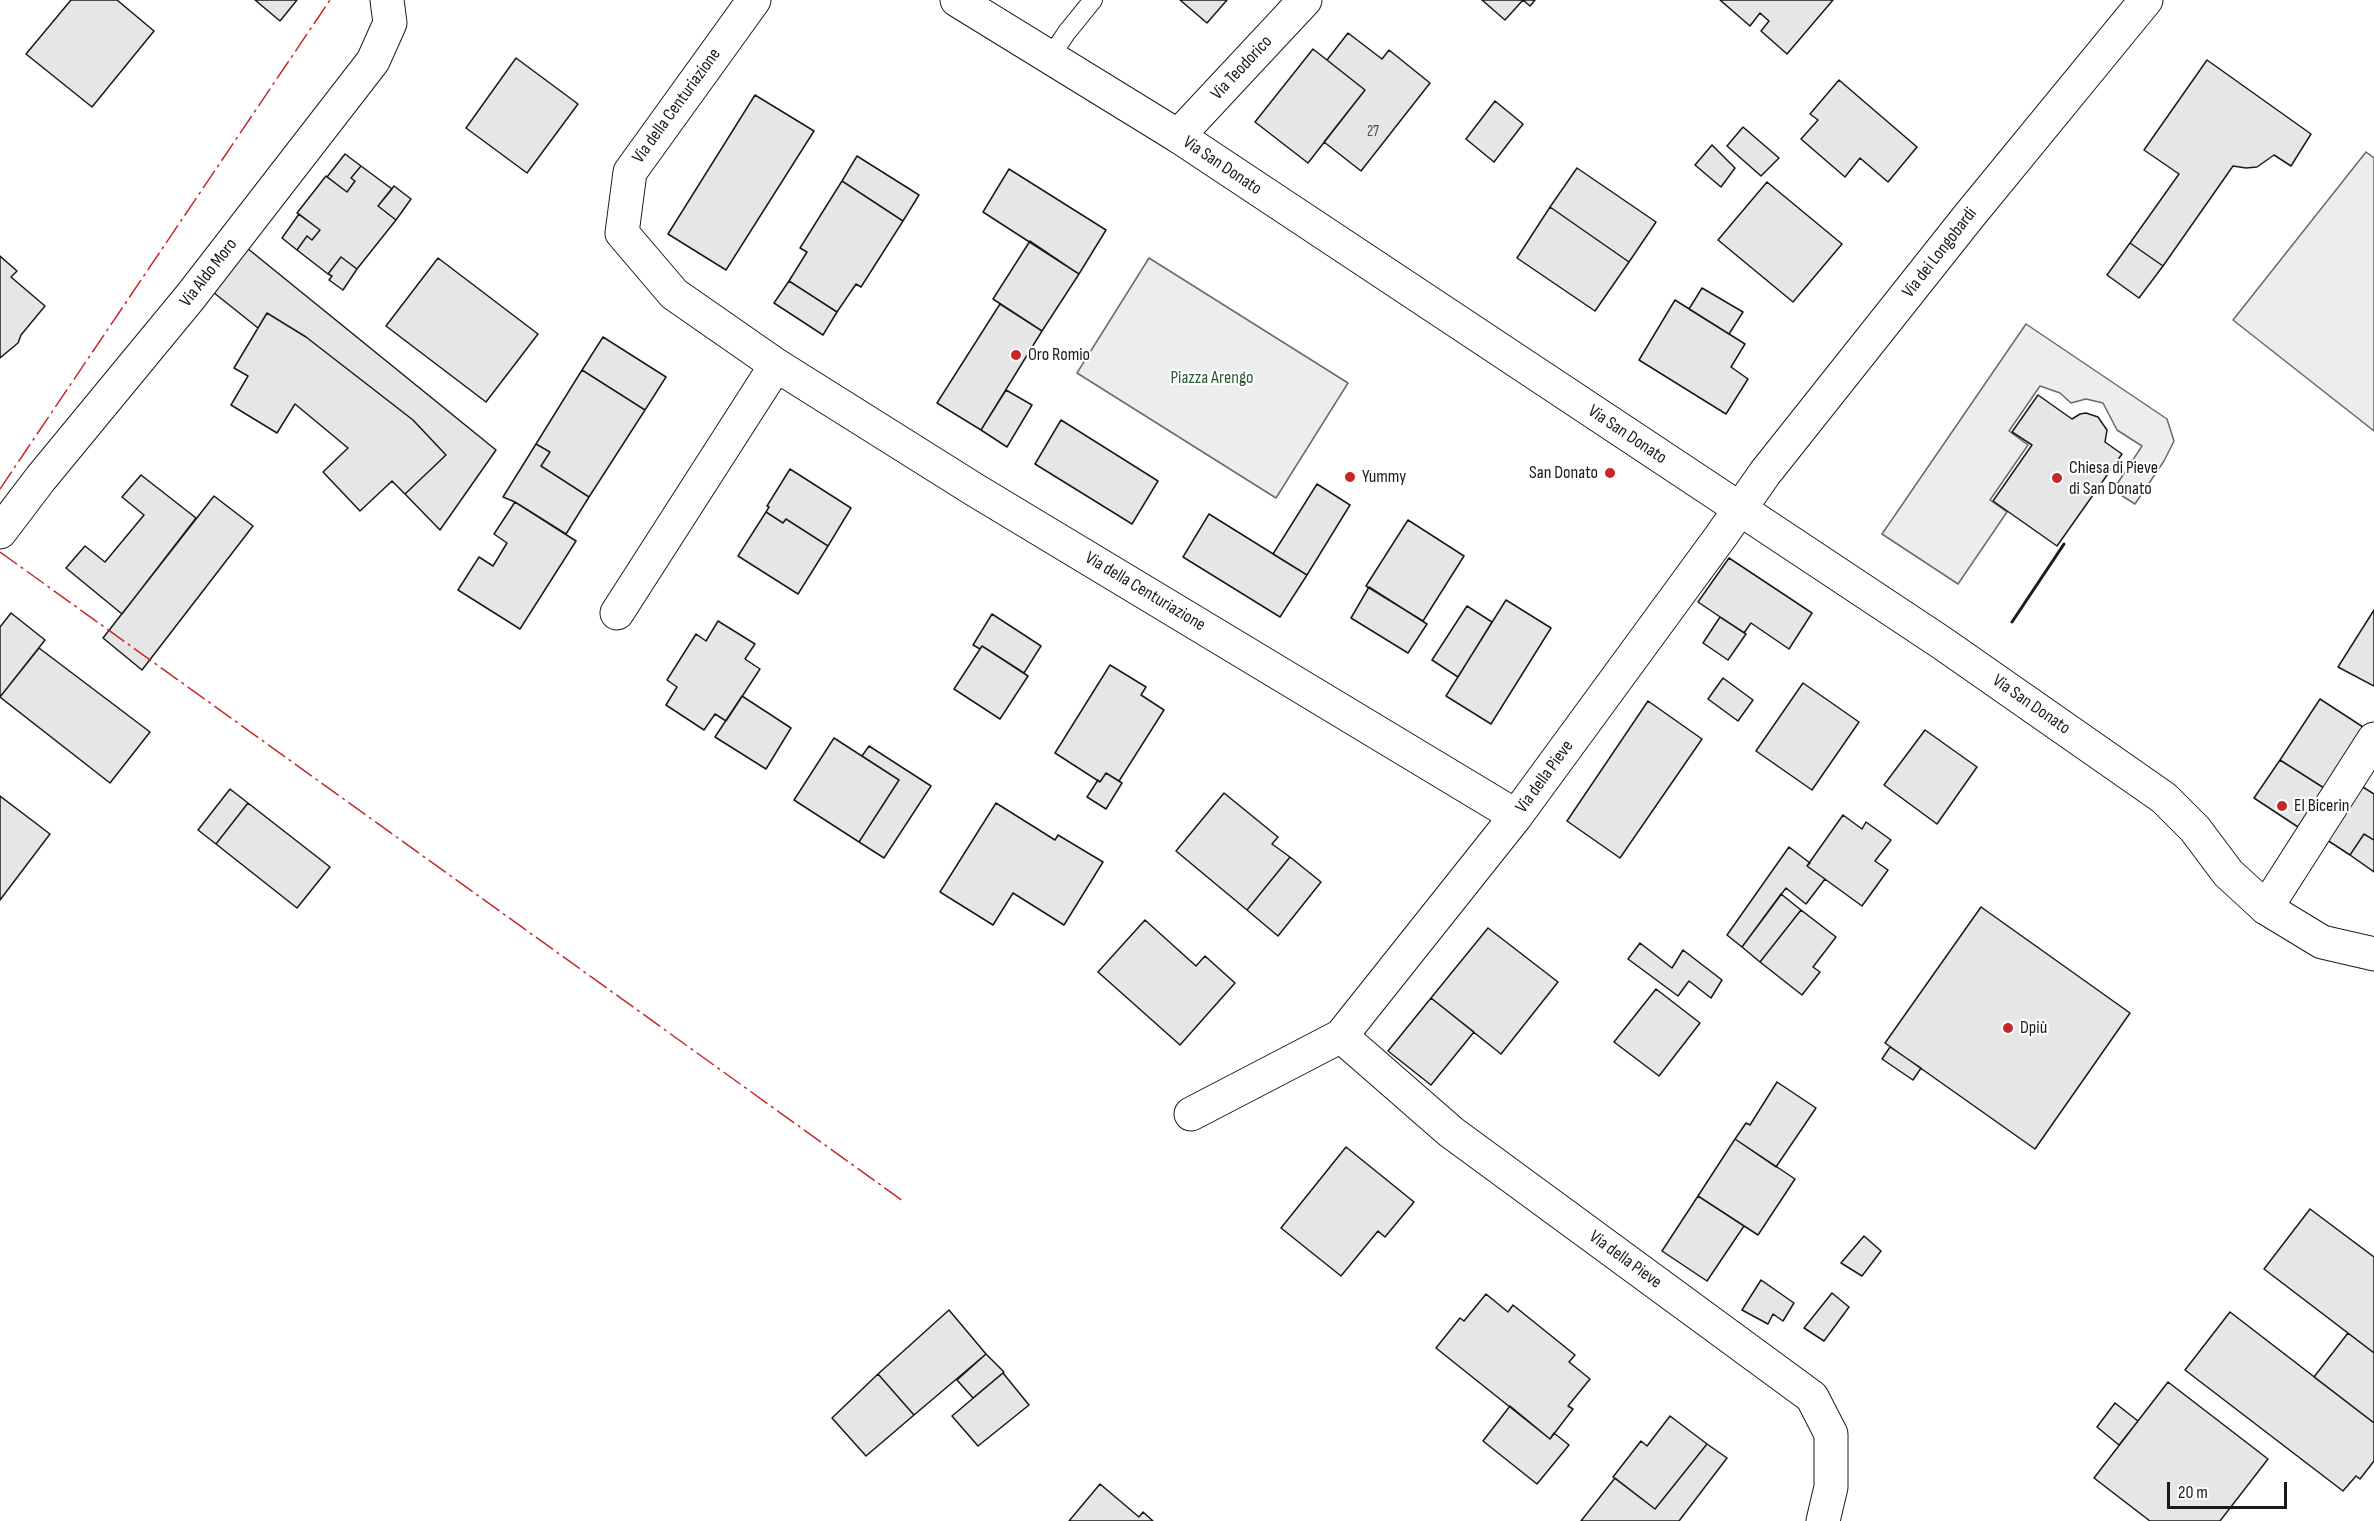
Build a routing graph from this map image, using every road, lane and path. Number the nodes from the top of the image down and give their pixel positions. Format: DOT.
graph roads {
  1 [pos="387,0"];
  2 [pos="754,0"];
  3 [pos="957,0"];
  4 [pos="1093,0"];
  5 [pos="1305,0"];
  6 [pos="2146,0"];
  7 [pos="1050,57"];
  8 [pos="1178,136"];
  9 [pos="776,365"];
  10 [pos="1740,510"];
  11 [pos="0,532"];
  12 [pos="617,614"];
  13 [pos="2374,739"];
  14 [pos="1516,816"];
  15 [pos="2266,908"];
  16 [pos="2374,954"];
  17 [pos="1341,1036"];
  18 [pos="1191,1114"];
  19 [pos="1823,1521"];
  1 -- 11 [label="street, Via Aldo Moro"];
  2 -- 9 [label="street, Via della Centuriazione"];
  3 -- 7 [label="street, Via San Donato"];
  4 -- 7 [label="lane"];
  5 -- 8 [label="street, Via Teodorico"];
  6 -- 10 [label="street, Via dei Longobardi"];
  7 -- 8 [label="street, Via San Donato"];
  8 -- 10 [label="street, Via San Donato"];
  9 -- 12 [label="street"];
  9 -- 14 [label="street, Via della Centuriazione"];
  10 -- 14 [label="street, Via della Pieve"];
  10 -- 15 [label="street, Via San Donato"];
  13 -- 15 [label="street"];
  14 -- 17 [label="street, Via della Pieve"];
  15 -- 16 [label="street, Via San Donato"];
  17 -- 18 [label="street, Via della Pieve"];
  17 -- 19 [label="street, Via della Pieve"];
}
